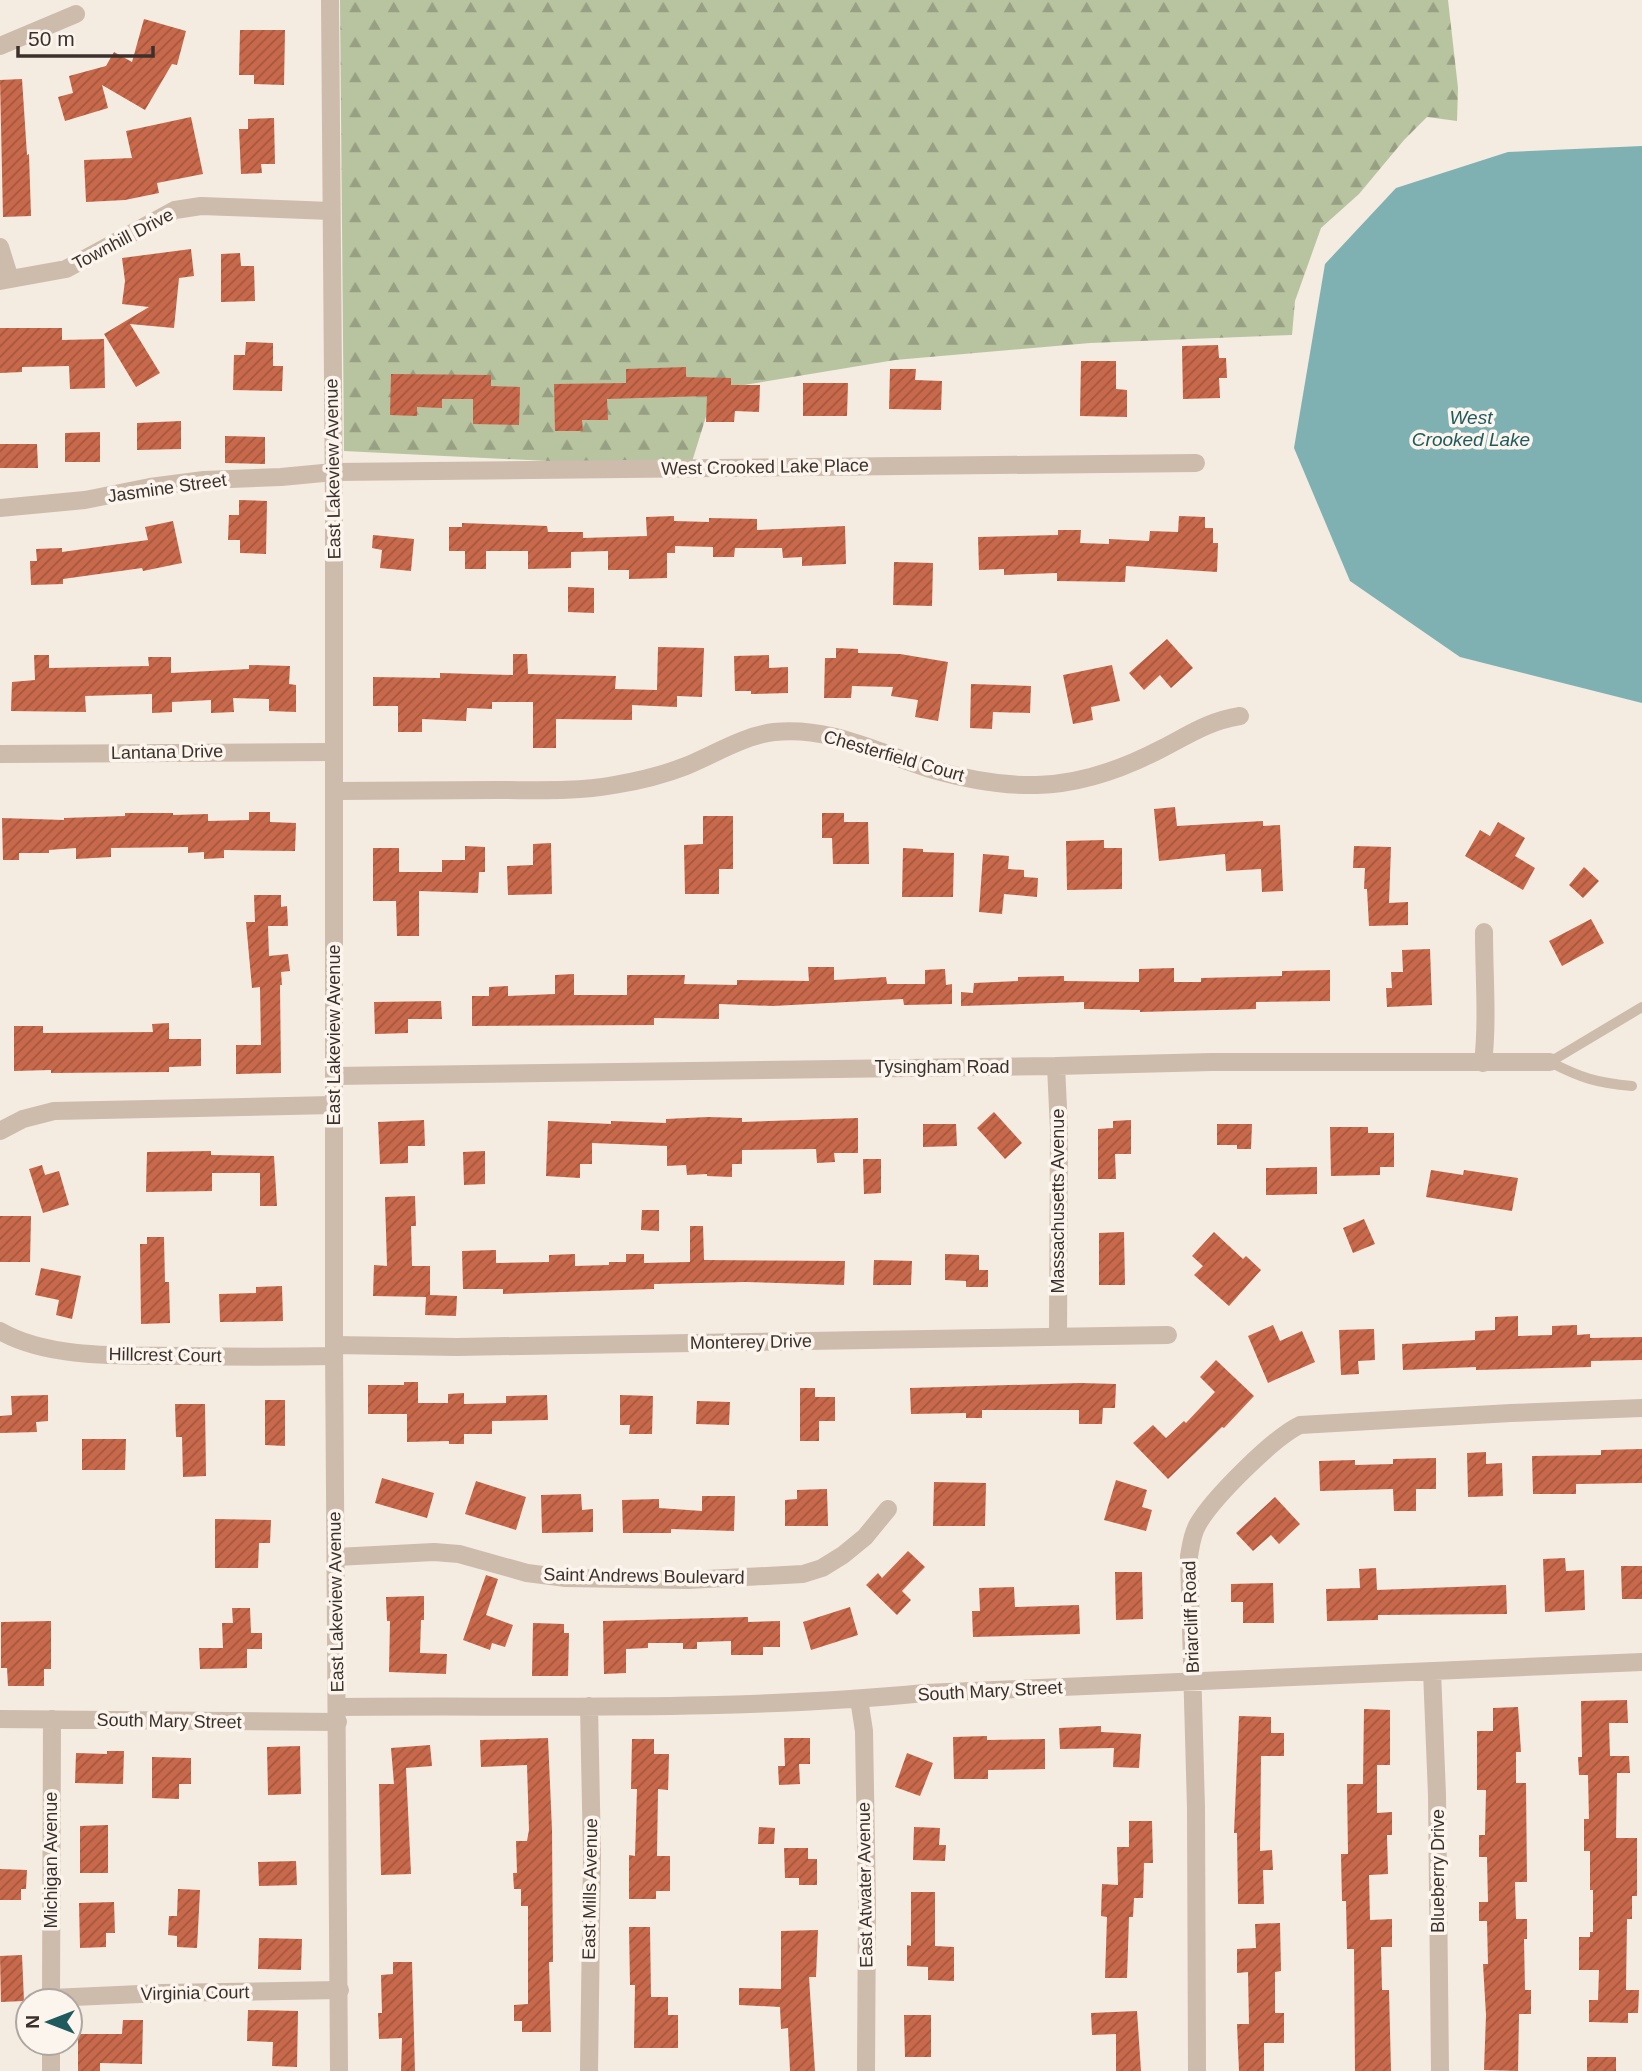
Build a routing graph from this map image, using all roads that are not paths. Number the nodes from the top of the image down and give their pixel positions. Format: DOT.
graph roads {
  1 [pos="330,0"];
  2 [pos="76,14"];
  3 [pos="0,46"];
  4 [pos="331,211"];
  5 [pos="0,247"];
  6 [pos="5,280"];
  7 [pos="1196,463"];
  8 [pos="334,472"];
  9 [pos="0,508"];
  10 [pos="1240,716"];
  11 [pos="334,752"];
  12 [pos="0,754"];
  13 [pos="334,791"];
  14 [pos="1484,932"];
  15 [pos="1642,1007"];
  16 [pos="1549,1062"];
  17 [pos="1483,1063"];
  18 [pos="1056,1066"];
  19 [pos="334,1076"];
  20 [pos="1632,1086"];
  21 [pos="333,1105"];
  22 [pos="0,1131"];
  23 [pos="0,1331"];
  24 [pos="1168,1335"];
  25 [pos="1058,1336"];
  26 [pos="334,1350"];
  27 [pos="1642,1408"];
  28 [pos="888,1509"];
  29 [pos="336,1557"];
  30 [pos="1642,1662"];
  31 [pos="1432,1671"];
  32 [pos="1193,1683"];
  33 [pos="859,1699"];
  34 [pos="589,1706"];
  35 [pos="338,1715"];
  36 [pos="52,1718"];
  37 [pos="0,1719"];
  38 [pos="51,1987"];
  39 [pos="340,1990"];
  40 [pos="84,1998"];
  41 [pos="339,2071"];
  42 [pos="589,2071"];
  43 [pos="866,2071"];
  44 [pos="1197,2071"];
  45 [pos="1440,2071"];
  1 -- 4 [label="street, East Lakeview Avenue"];
  2 -- 3 [label="street"];
  4 -- 6 [label="street, Townhill Drive"];
  4 -- 8 [label="street, East Lakeview Avenue"];
  5 -- 6 [label="street"];
  7 -- 8 [label="street, West Crooked Lake Place"];
  8 -- 9 [label="street, Jasmine Street"];
  8 -- 11 [label="street, East Lakeview Avenue"];
  10 -- 13 [label="street, Chesterfield Court"];
  11 -- 12 [label="street, Lantana Drive"];
  11 -- 13 [label="street, East Lakeview Avenue"];
  13 -- 19 [label="street, East Lakeview Avenue"];
  14 -- 17 [label="street"];
  15 -- 16 [label="lane"];
  16 -- 17 [label="street, Tysingham Road"];
  16 -- 20 [label="lane"];
  17 -- 18 [label="street, Tysingham Road"];
  18 -- 19 [label="street, Tysingham Road"];
  18 -- 25 [label="street, Massachusetts Avenue"];
  19 -- 21 [label="street, East Lakeview Avenue"];
  21 -- 22 [label="street"];
  21 -- 26 [label="street, East Lakeview Avenue"];
  23 -- 26 [label="street, Hillcrest Court"];
  24 -- 25 [label="street, Monterey Drive"];
  25 -- 26 [label="street, Monterey Drive"];
  26 -- 29 [label="street, East Lakeview Avenue"];
  27 -- 32 [label="street, Briarcliff Road"];
  28 -- 29 [label="street, Saint Andrews Boulevard"];
  29 -- 35 [label="street, East Lakeview Avenue"];
  30 -- 31 [label="street, South Mary Street"];
  31 -- 32 [label="street, South Mary Street"];
  31 -- 45 [label="street, Blueberry Drive"];
  32 -- 33 [label="street, South Mary Street"];
  32 -- 44 [label="street, Briarcliff Road"];
  33 -- 34 [label="street, South Mary Street"];
  33 -- 43 [label="street, East Atwater Avenue"];
  34 -- 35 [label="street, South Mary Street"];
  34 -- 42 [label="street, East Mills Avenue"];
  35 -- 36 [label="street, South Mary Street"];
  35 -- 39 [label="street, East Lakeview Avenue"];
  36 -- 37 [label="street, South Mary Street"];
  36 -- 38 [label="street, Michigan Avenue"];
  39 -- 40 [label="street, Virginia Court"];
  39 -- 41 [label="street, East Lakeview Avenue"];
}
